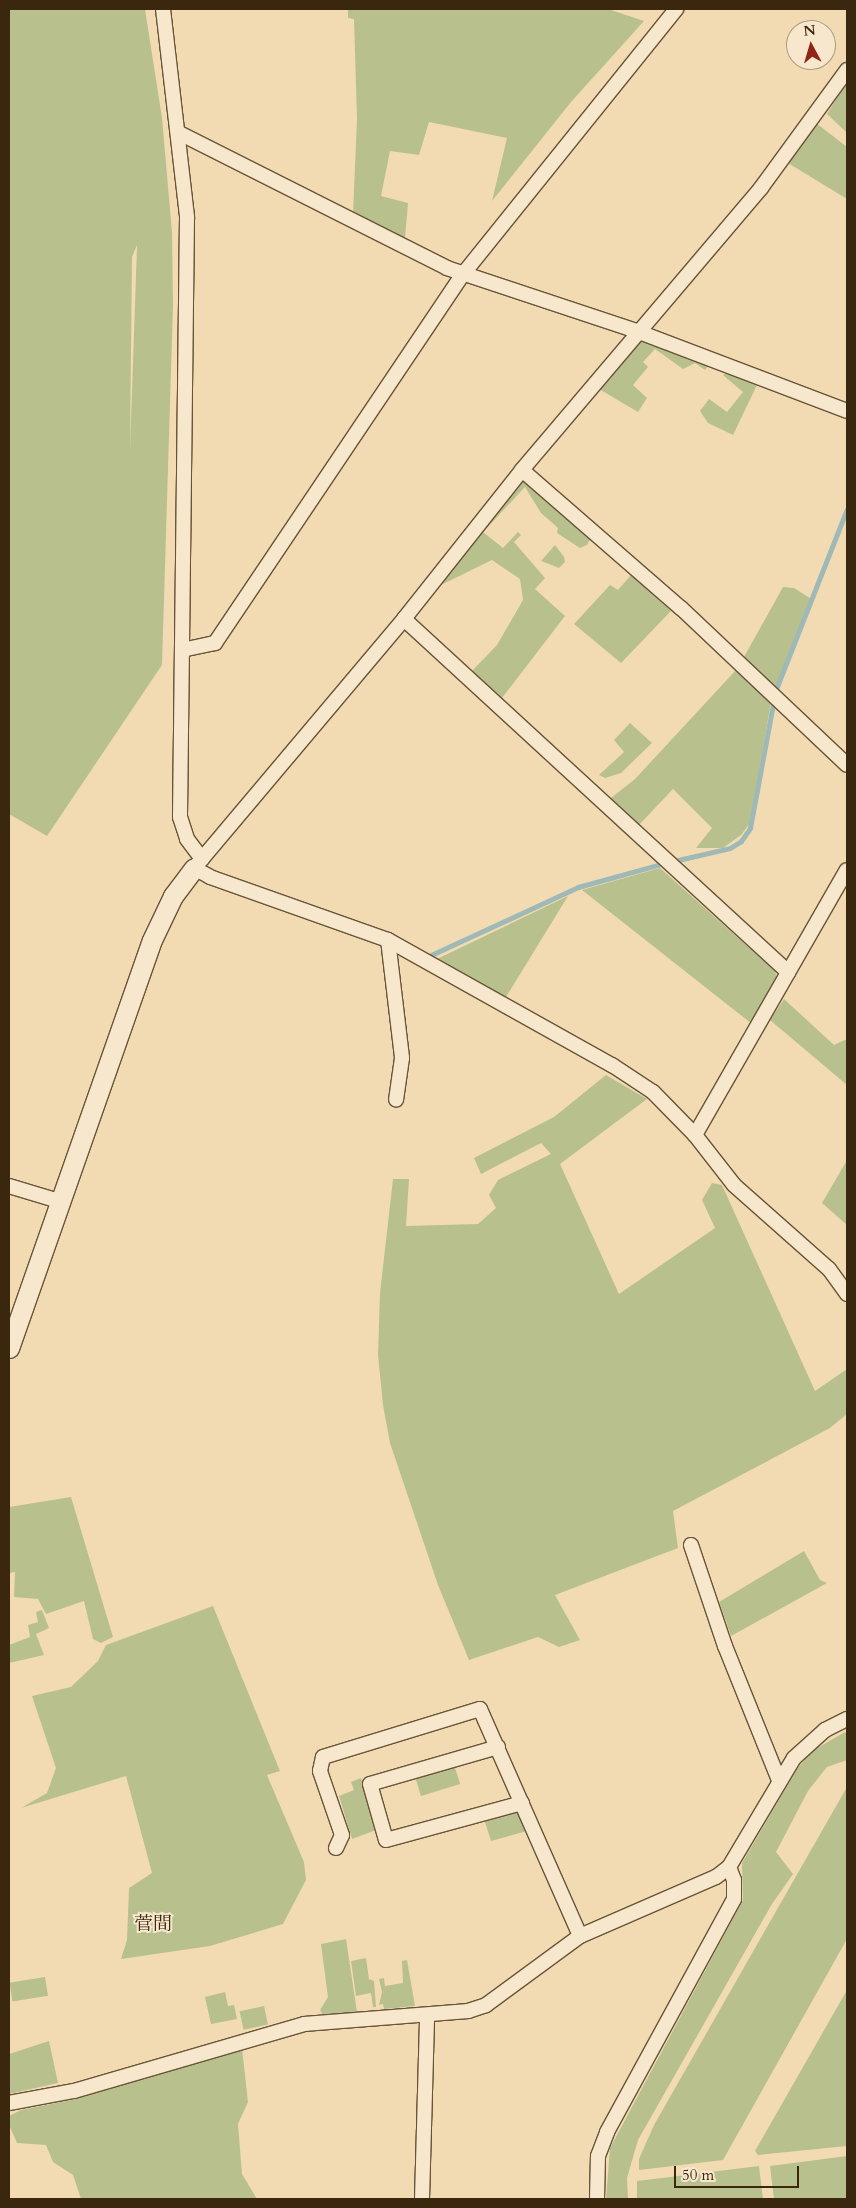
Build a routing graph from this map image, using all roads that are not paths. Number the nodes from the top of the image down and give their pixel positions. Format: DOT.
graph roads {
  1 [pos="163,9"];
  2 [pos="676,9"];
  3 [pos="847,70"];
  4 [pos="179,134"];
  5 [pos="464,273"];
  6 [pos="639,332"];
  7 [pos="847,411"];
  8 [pos="522,470"];
  9 [pos="404,619"];
  10 [pos="182,650"];
  11 [pos="847,765"];
  12 [pos="198,863"];
  13 [pos="847,870"];
  14 [pos="388,940"];
  15 [pos="788,972"];
  16 [pos="396,1100"];
  17 [pos="695,1135"];
  18 [pos="9,1186"];
  19 [pos="59,1201"];
  20 [pos="847,1294"];
  21 [pos="9,1348"];
  22 [pos="692,1545"];
  23 [pos="847,1719"];
  24 [pos="498,1747"];
  25 [pos="779,1780"];
  26 [pos="522,1803"];
  27 [pos="336,1848"];
  28 [pos="729,1867"];
  29 [pos="580,1936"];
  30 [pos="427,2015"];
  31 [pos="9,2104"];
  32 [pos="422,2199"];
  33 [pos="597,2199"];
  1 -- 4 [label="street"];
  2 -- 5 [label="street"];
  3 -- 6 [label="street"];
  4 -- 5 [label="street"];
  4 -- 10 [label="street"];
  5 -- 6 [label="street"];
  5 -- 10 [label="street"];
  6 -- 7 [label="street"];
  6 -- 8 [label="street"];
  8 -- 9 [label="street"];
  8 -- 11 [label="street"];
  9 -- 12 [label="street"];
  9 -- 15 [label="street"];
  10 -- 12 [label="street"];
  12 -- 14 [label="street"];
  12 -- 19 [label="street"];
  13 -- 15 [label="street"];
  14 -- 16 [label="street"];
  14 -- 17 [label="street"];
  15 -- 17 [label="street"];
  17 -- 20 [label="street"];
  18 -- 19 [label="street"];
  19 -- 21 [label="street"];
  22 -- 25 [label="street"];
  23 -- 25 [label="street"];
  24 -- 26 [label="street"];
  24 -- 26 [label="street"];
  24 -- 27 [label="street"];
  25 -- 28 [label="street"];
  26 -- 29 [label="street"];
  28 -- 29 [label="street"];
  28 -- 33 [label="street"];
  29 -- 30 [label="street"];
  30 -- 31 [label="street"];
  30 -- 32 [label="street"];
}
